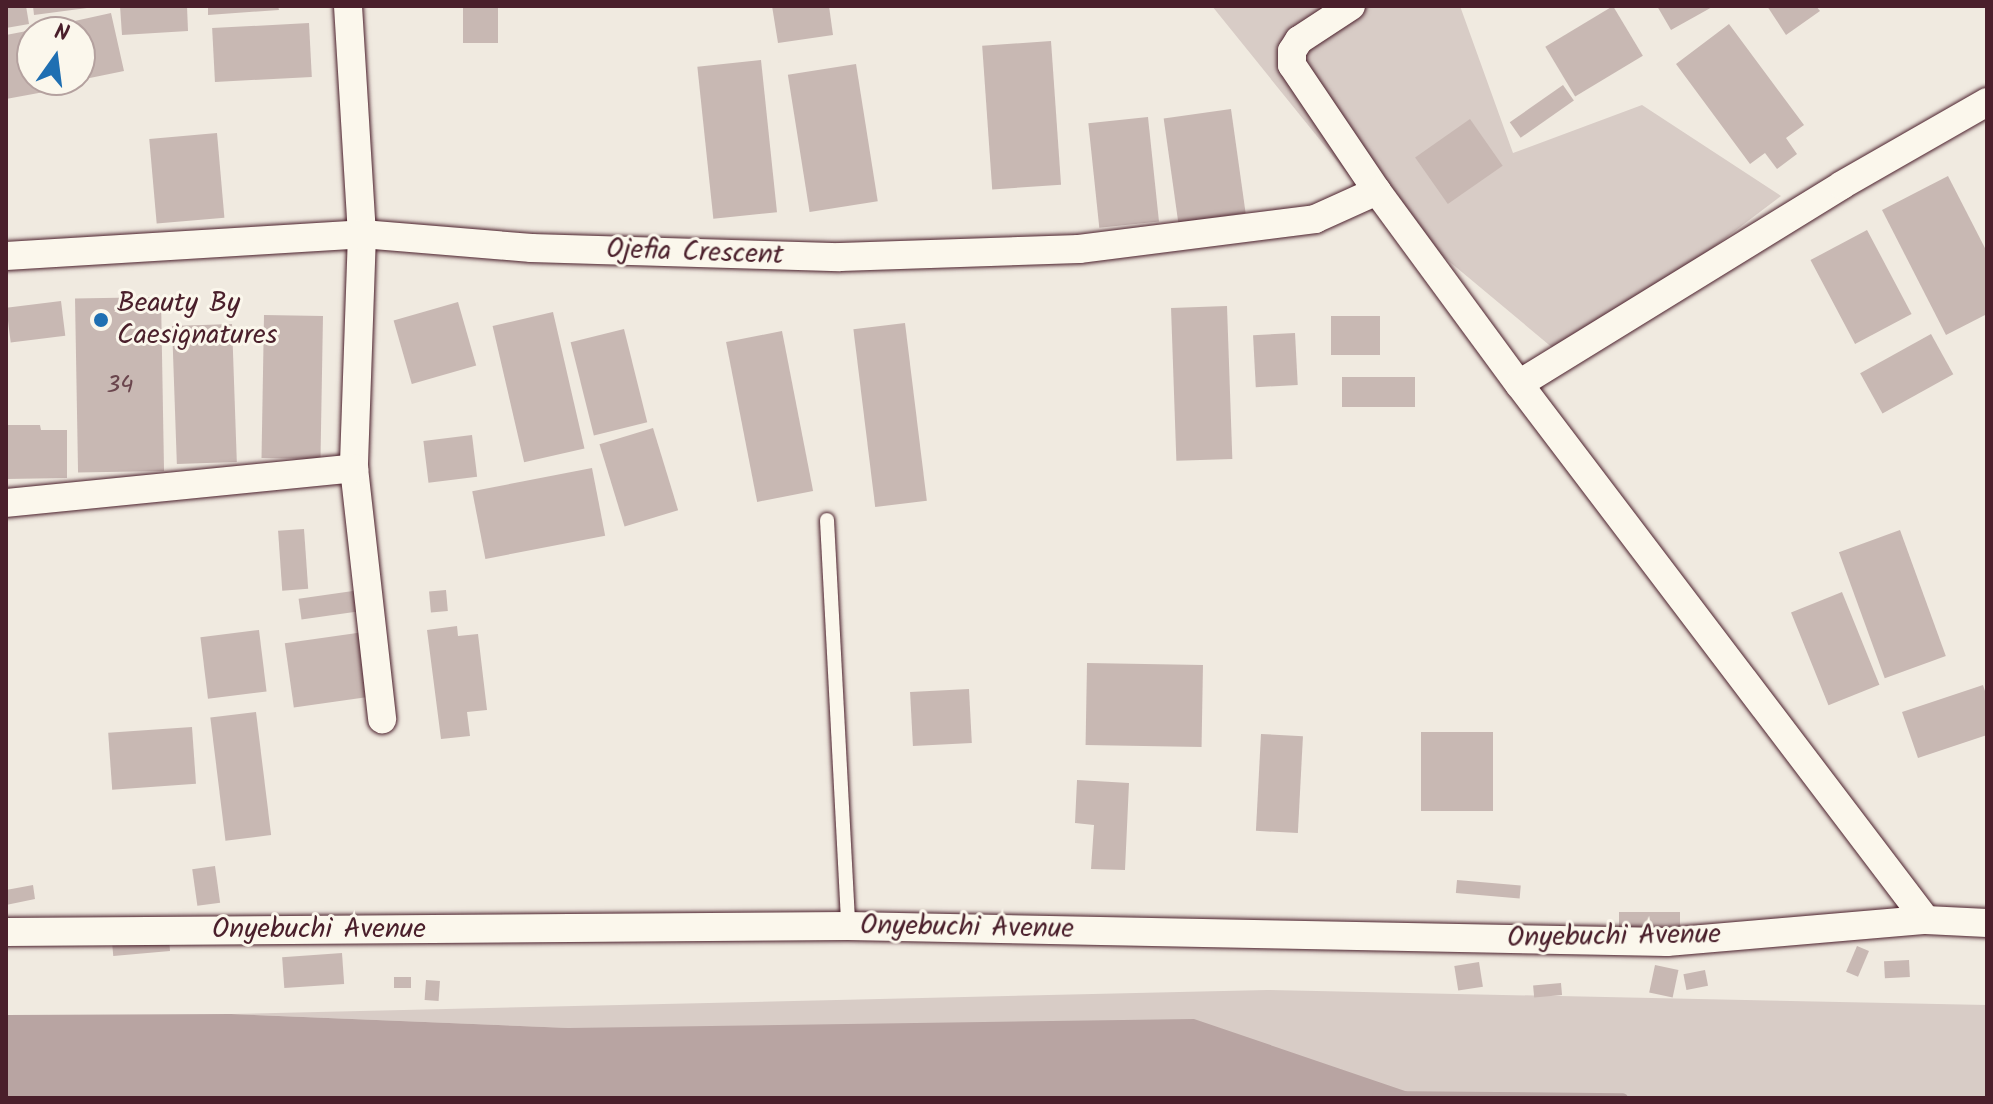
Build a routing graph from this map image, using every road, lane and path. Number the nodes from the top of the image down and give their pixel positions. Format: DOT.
graph roads {
  1 [pos="348,6"];
  2 [pos="1351,6"];
  3 [pos="1987,102"];
  4 [pos="1374,193"];
  5 [pos="362,234"];
  6 [pos="6,256"];
  7 [pos="1519,384"];
  8 [pos="354,468"];
  9 [pos="6,503"];
  10 [pos="827,520"];
  11 [pos="382,719"];
  12 [pos="1926,920"];
  13 [pos="1987,923"];
  14 [pos="848,926"];
  15 [pos="6,932"];
  1 -- 5 [label="street"];
  2 -- 4 [label="street"];
  3 -- 7 [label="street"];
  4 -- 5 [label="street, Ojefia Crescent"];
  4 -- 7 [label="street"];
  5 -- 6 [label="street, Ojefia Crescent"];
  5 -- 8 [label="street"];
  7 -- 12 [label="street"];
  8 -- 9 [label="street"];
  8 -- 11 [label="street"];
  10 -- 14 [label="lane"];
  12 -- 13 [label="street, Onyebuchi Avenue"];
  12 -- 14 [label="street, Onyebuchi Avenue"];
  14 -- 15 [label="street, Onyebuchi Avenue"];
}
